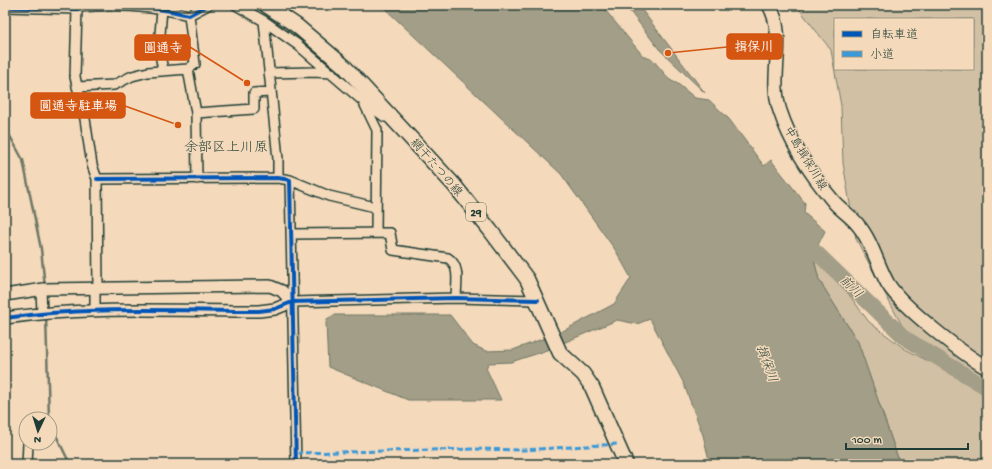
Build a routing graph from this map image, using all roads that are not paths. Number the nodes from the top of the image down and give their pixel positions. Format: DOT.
graph roads {
  1 [pos="208,5"];
  2 [pos="236,5"];
  3 [pos="266,5"];
  4 [pos="769,5"];
  5 [pos="5,7"];
  6 [pos="79,7"];
  7 [pos="162,8"];
  8 [pos="189,15"];
  9 [pos="264,21"];
  10 [pos="188,68"];
  11 [pos="162,70"];
  12 [pos="269,73"];
  13 [pos="332,73"];
  14 [pos="77,87"];
  15 [pos="271,92"];
  16 [pos="363,101"];
  17 [pos="196,112"];
  18 [pos="402,127"];
  19 [pos="278,178"];
  20 [pos="197,179"];
  21 [pos="97,180"];
  22 [pos="290,180"];
  23 [pos="375,207"];
  24 [pos="376,233"];
  25 [pos="292,234"];
  26 [pos="96,289"];
  27 [pos="41,290"];
  28 [pos="5,295"];
  29 [pos="456,298"];
  30 [pos="538,300"];
  31 [pos="292,302"];
  32 [pos="95,311"];
  33 [pos="42,313"];
  34 [pos="5,318"];
  35 [pos="987,368"];
  36 [pos="28,451"];
  37 [pos="27,464"];
  38 [pos="296,464"];
  39 [pos="626,464"];
  1 -- 8 [label="street"];
  2 -- 9 [label="street"];
  3 -- 18 [label="main road, 網干たつの線 / 29"];
  4 -- 35 [label="main road, 中島揖保川線"];
  5 -- 6 [label="street"];
  6 -- 7 [label="street"];
  6 -- 14 [label="street"];
  7 -- 8 [label="street"];
  7 -- 11 [label="street"];
  8 -- 10 [label="street"];
  9 -- 12 [label="street"];
  9 -- 13 [label="street"];
  10 -- 11 [label="street"];
  10 -- 17 [label="street"];
  11 -- 14 [label="street"];
  12 -- 13 [label="street"];
  12 -- 15 [label="street"];
  13 -- 16 [label="street"];
  14 -- 21 [label="street"];
  15 -- 17 [label="street"];
  15 -- 19 [label="street"];
  16 -- 18 [label="street"];
  16 -- 23 [label="street"];
  17 -- 20 [label="street"];
  18 -- 30 [label="main road, 網干たつの線 / 29"];
  19 -- 20 [label="street"];
  19 -- 22 [label="street"];
  20 -- 21 [label="street"];
  21 -- 26 [label="street"];
  22 -- 23 [label="street"];
  22 -- 25 [label="street"];
  23 -- 24 [label="street"];
  24 -- 25 [label="street"];
  24 -- 29 [label="street"];
  25 -- 31 [label="street"];
  26 -- 27 [label="street"];
  26 -- 31 [label="street"];
  26 -- 32 [label="street"];
  27 -- 28 [label="street"];
  27 -- 33 [label="street"];
  29 -- 30 [label="street"];
  29 -- 31 [label="street"];
  30 -- 39 [label="main road, 網干たつの線 / 29"];
  31 -- 32 [label="street"];
  31 -- 38 [label="street"];
  32 -- 33 [label="street"];
  33 -- 34 [label="street"];
  36 -- 37 [label="street"];
}
